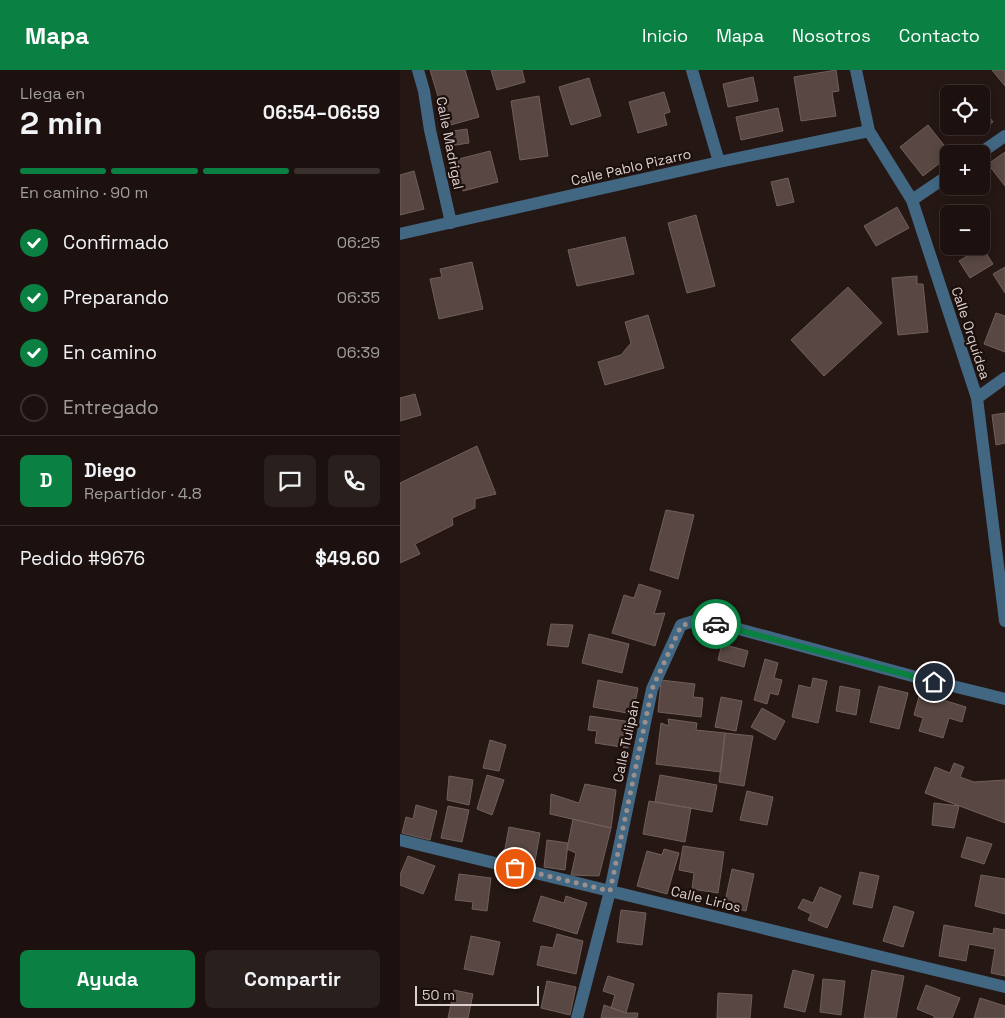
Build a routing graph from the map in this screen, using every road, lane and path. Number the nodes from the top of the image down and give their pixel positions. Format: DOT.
graph roads {
  1 [pos="418,70"];
  2 [pos="692,70"];
  3 [pos="856,70"];
  4 [pos="869,131"];
  5 [pos="1005,136"];
  6 [pos="990,146"];
  7 [pos="719,162"];
  8 [pos="940,181"];
  9 [pos="912,200"];
  10 [pos="451,223"];
  11 [pos="400,234"];
  12 [pos="1005,378"];
  13 [pos="977,398"];
  14 [pos="1005,621"];
  15 [pos="1005,699"];
  16 [pos="400,840"];
  17 [pos="610,891"];
  18 [pos="1005,987"];
  19 [pos="577,1018"];
  1 -- 10 [label="street, Calle Madrigal"];
  2 -- 7 [label="street"];
  3 -- 4 [label="street, Calle Orquídea"];
  4 -- 7 [label="street, Calle Pablo Pizarro"];
  4 -- 9 [label="street, Calle Orquídea"];
  5 -- 6 [label="street"];
  7 -- 10 [label="street, Calle Pablo Pizarro"];
  8 -- 9 [label="street"];
  9 -- 13 [label="street, Calle Orquídea"];
  10 -- 11 [label="street, Calle Pablo Pizarro"];
  12 -- 13 [label="street"];
  13 -- 14 [label="street, Calle Orquídea"];
  15 -- 17 [label="street, Calle Tulipán"];
  16 -- 17 [label="street, Calle Lirios"];
  17 -- 18 [label="street, Calle Lirios"];
  17 -- 19 [label="street, Calle Tulipán"];
}
